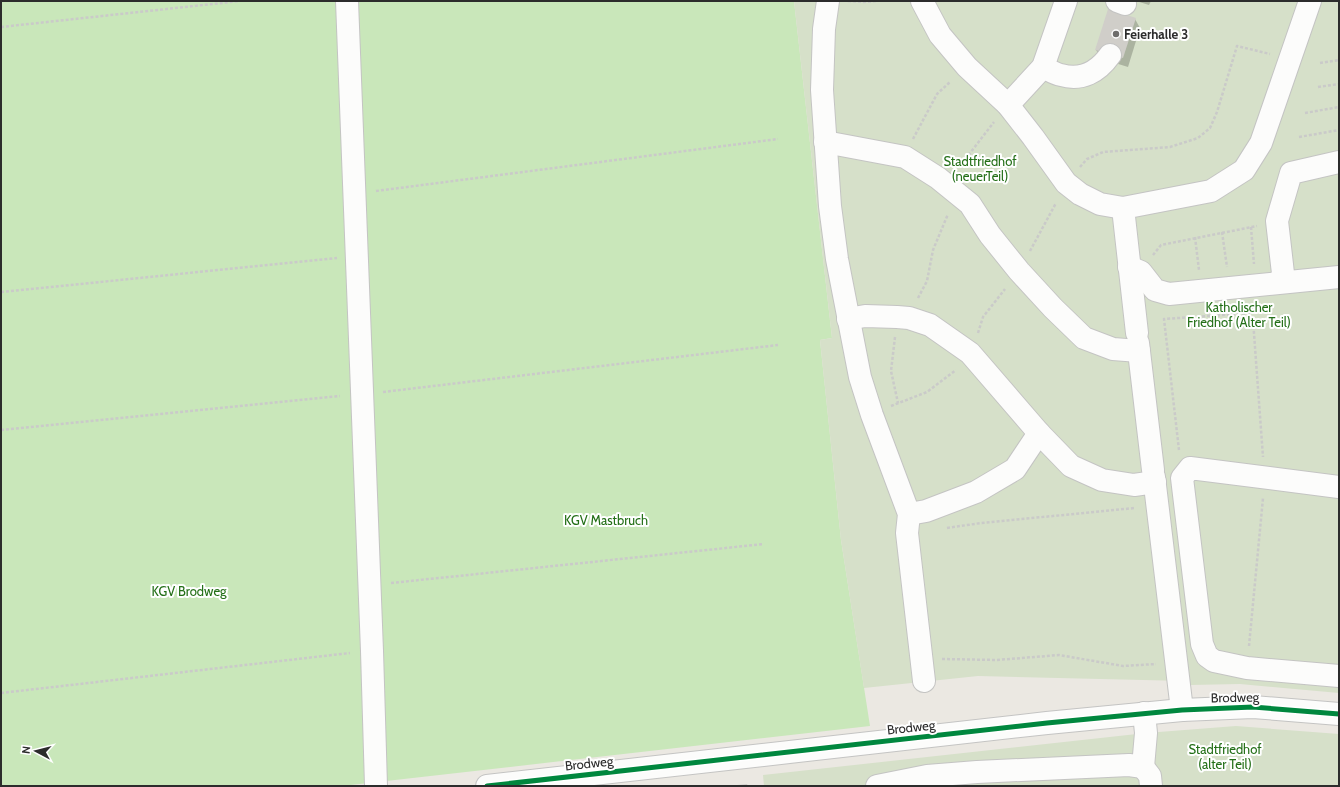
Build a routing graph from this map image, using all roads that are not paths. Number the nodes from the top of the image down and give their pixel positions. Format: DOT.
graph roads {
  1 [pos="347,1"];
  2 [pos="828,1"];
  3 [pos="922,1"];
  4 [pos="1066,1"];
  5 [pos="1310,1"];
  6 [pos="1110,54"];
  7 [pos="1043,67"];
  8 [pos="1008,105"];
  9 [pos="824,142"];
  10 [pos="1339,162"];
  11 [pos="1123,208"];
  12 [pos="1135,270"];
  13 [pos="1339,277"];
  14 [pos="1284,282"];
  15 [pos="848,319"];
  16 [pos="1138,342"];
  17 [pos="1039,433"];
  18 [pos="1154,476"];
  19 [pos="1339,486"];
  20 [pos="909,514"];
  21 [pos="1339,676"];
  22 [pos="924,681"];
  23 [pos="1182,710"];
  24 [pos="1144,713"];
  25 [pos="1339,714"];
  26 [pos="1147,776"];
  27 [pos="376,786"];
  28 [pos="487,786"];
  29 [pos="877,786"];
  1 -- 27 [label="street"];
  2 -- 9 [label="street"];
  3 -- 8 [label="street"];
  4 -- 7 [label="street"];
  5 -- 11 [label="street"];
  6 -- 7 [label="street"];
  7 -- 8 [label="street"];
  8 -- 11 [label="street"];
  9 -- 15 [label="street"];
  9 -- 16 [label="street"];
  10 -- 14 [label="street"];
  11 -- 12 [label="street"];
  12 -- 14 [label="street"];
  12 -- 16 [label="street"];
  13 -- 14 [label="street"];
  15 -- 17 [label="street"];
  15 -- 20 [label="street"];
  16 -- 18 [label="street"];
  17 -- 18 [label="street"];
  17 -- 20 [label="street"];
  18 -- 23 [label="street"];
  19 -- 21 [label="street"];
  20 -- 22 [label="street"];
  23 -- 24 [label="street, Brodweg"];
  23 -- 25 [label="street, Brodweg"];
  24 -- 26 [label="street"];
  24 -- 28 [label="street, Brodweg"];
  26 -- 29 [label="street"];
}
